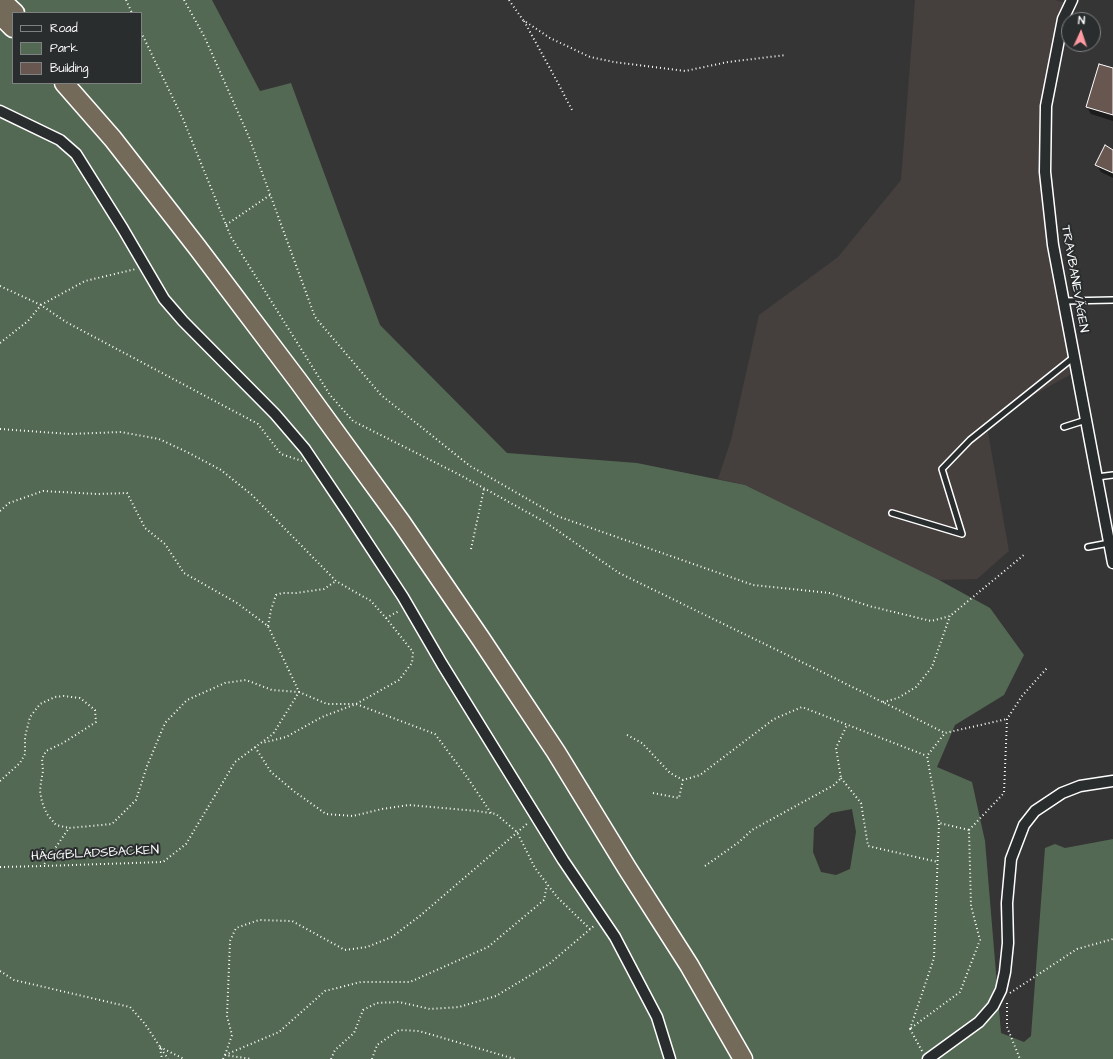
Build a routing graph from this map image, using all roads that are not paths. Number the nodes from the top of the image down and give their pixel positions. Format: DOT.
graph roads {
  1 [pos="1,0"];
  2 [pos="1072,0"];
  3 [pos="13,12"];
  4 [pos="0,15"];
  5 [pos="12,27"];
  6 [pos="65,84"];
  7 [pos="82,84"];
  8 [pos="0,111"];
  9 [pos="1113,300"];
  10 [pos="1064,301"];
  11 [pos="1074,356"];
  12 [pos="1086,420"];
  13 [pos="1064,427"];
  14 [pos="1113,475"];
  15 [pos="1097,477"];
  16 [pos="892,513"];
  17 [pos="1109,543"];
  18 [pos="1088,547"];
  19 [pos="1113,563"];
  20 [pos="1113,781"];
  21 [pos="925,1056"];
  22 [pos="670,1059"];
  23 [pos="743,1059"];
  24 [pos="756,1059"];
  1 -- 3 [label="highway"];
  2 -- 10 [label="street, TRAVBANEVÄGEN"];
  4 -- 5 [label="highway"];
  6 -- 23 [label="highway"];
  7 -- 24 [label="highway"];
  8 -- 22 [label="street"];
  9 -- 10 [label="lane"];
  10 -- 11 [label="street, TRAVBANEVÄGEN"];
  11 -- 12 [label="street, TRAVBANEVÄGEN"];
  11 -- 16 [label="lane"];
  12 -- 13 [label="lane"];
  12 -- 15 [label="street, TRAVBANEVÄGEN"];
  14 -- 15 [label="lane"];
  15 -- 17 [label="street, TRAVBANEVÄGEN"];
  17 -- 18 [label="lane"];
  17 -- 19 [label="street, TRAVBANEVÄGEN"];
  20 -- 21 [label="street"];
}
